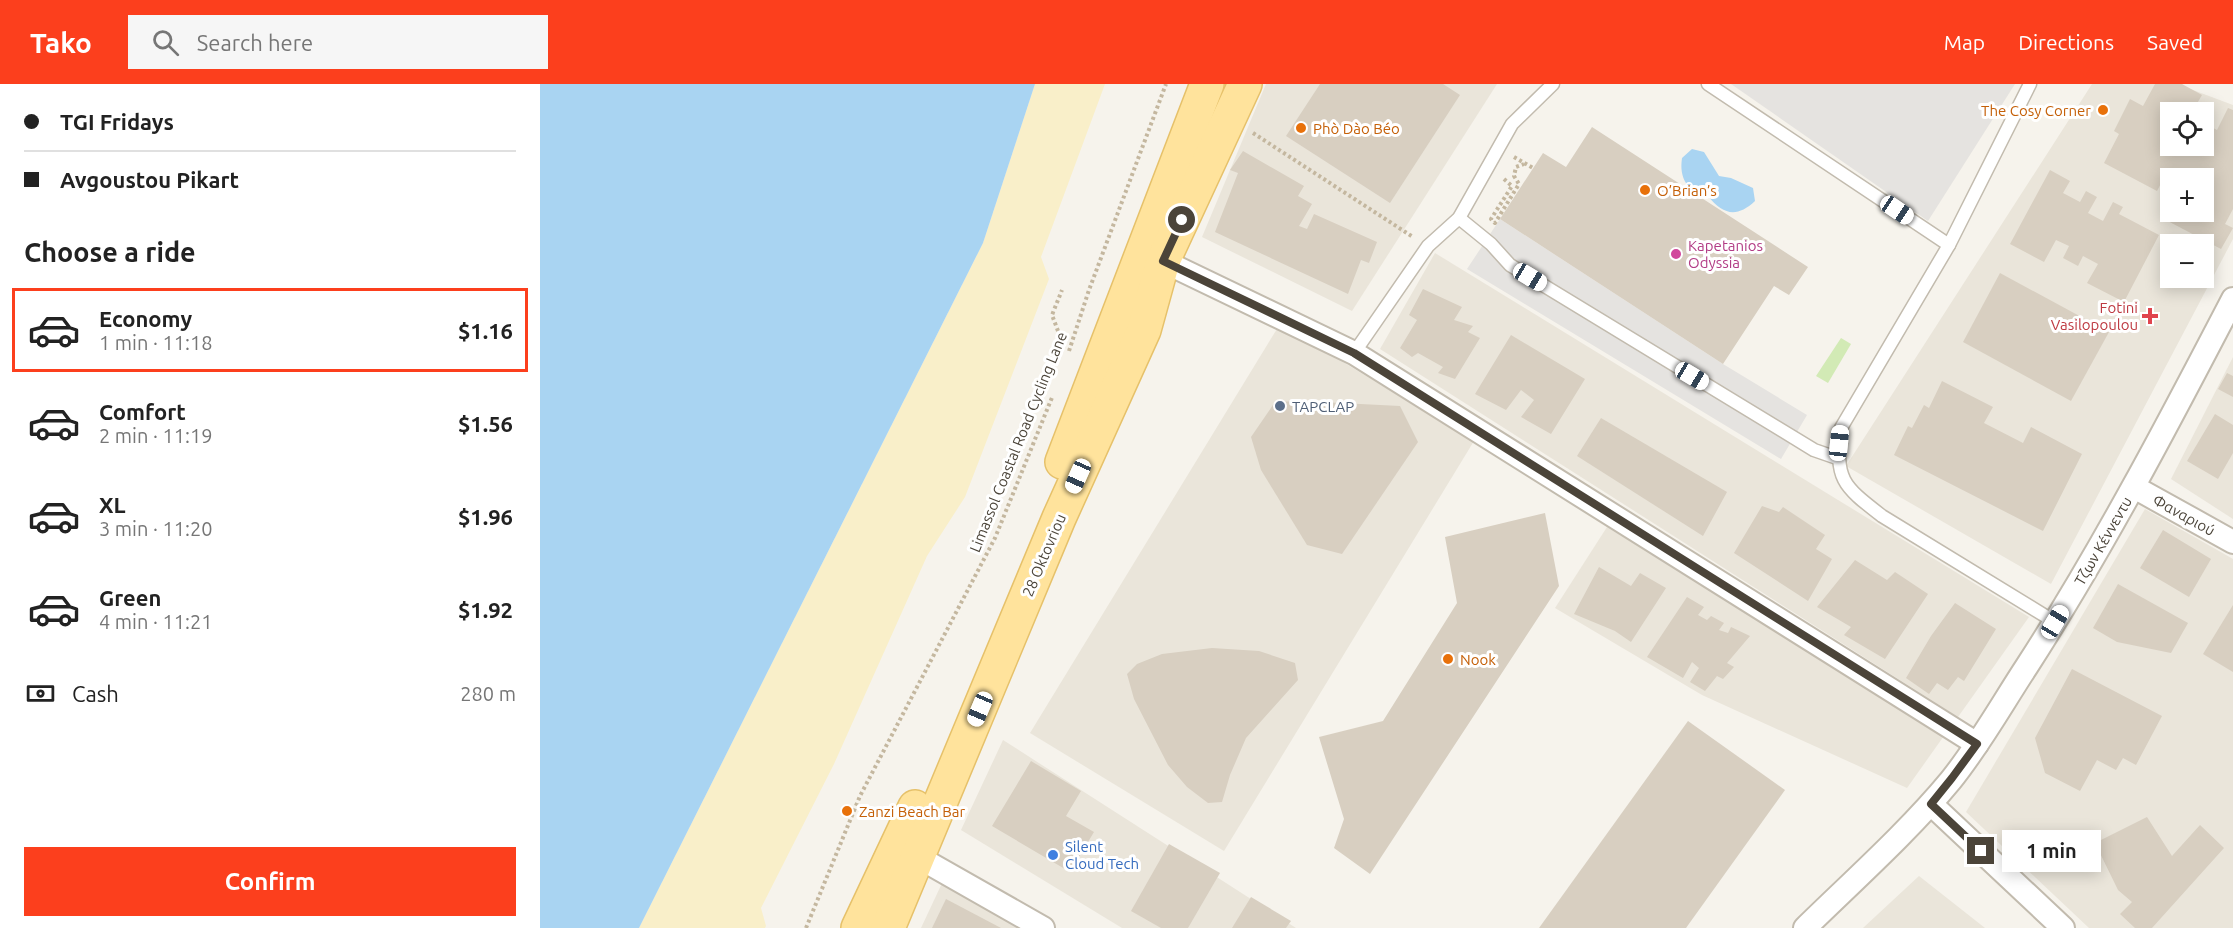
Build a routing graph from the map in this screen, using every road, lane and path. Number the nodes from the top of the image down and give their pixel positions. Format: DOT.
graph roads {
  1 [pos="1166,84"];
  2 [pos="1207,84"];
  3 [pos="1245,84"];
  4 [pos="1553,84"];
  5 [pos="1708,84"];
  6 [pos="2030,84"];
  7 [pos="1252,133"];
  8 [pos="1515,157"];
  9 [pos="1524,164"];
  10 [pos="1533,168"];
  11 [pos="1498,175"];
  12 [pos="1459,218"];
  13 [pos="1949,245"];
  14 [pos="1428,246"];
  15 [pos="1163,261"];
  16 [pos="1062,290"];
  17 [pos="2233,299"];
  18 [pos="1058,331"];
  19 [pos="1354,353"];
  20 [pos="1068,356"];
  21 [pos="1056,386"];
  22 [pos="1837,458"];
  23 [pos="2134,487"];
  24 [pos="2233,543"];
  25 [pos="2055,622"];
  26 [pos="1977,744"];
  27 [pos="1931,804"];
  28 [pos="918,857"];
  29 [pos="806,928"];
  30 [pos="858,928"];
  31 [pos="888,928"];
  32 [pos="1043,928"];
  33 [pos="1805,928"];
  34 [pos="2062,928"];
  1 -- 20 [label="path, Limassol Coastal Road Cycling Lane"];
  2 -- 30 [label="main road, 28 Oktovriou"];
  3 -- 15 [label="main road, 28 Oktovriou"];
  4 -- 12 [label="lane"];
  5 -- 13 [label="lane"];
  6 -- 13 [label="lane"];
  7 -- 14 [label="path"];
  8 -- 9 [label="path"];
  9 -- 10 [label="path"];
  9 -- 11 [label="path"];
  12 -- 14 [label="lane"];
  12 -- 22 [label="lane"];
  13 -- 22 [label="lane"];
  14 -- 19 [label="lane"];
  15 -- 19 [label="street"];
  15 -- 28 [label="main road, 28 Oktovriou"];
  16 -- 18 [label="path"];
  17 -- 23 [label="street, Τζων Κέννεντυ"];
  19 -- 26 [label="street"];
  21 -- 29 [label="path, Limassol Coastal Road Cycling Lane"];
  22 -- 25 [label="lane"];
  23 -- 24 [label="street, Φαναριού"];
  23 -- 25 [label="street, Τζων Κέννεντυ"];
  25 -- 26 [label="street, Τζων Κέννεντυ"];
  26 -- 27 [label="street, Τζων Κέννεντυ"];
  27 -- 33 [label="street, Τζων Κέννεντυ"];
  27 -- 34 [label="street"];
  28 -- 31 [label="main road, 28 Oktovriou"];
  28 -- 32 [label="street"];
}
